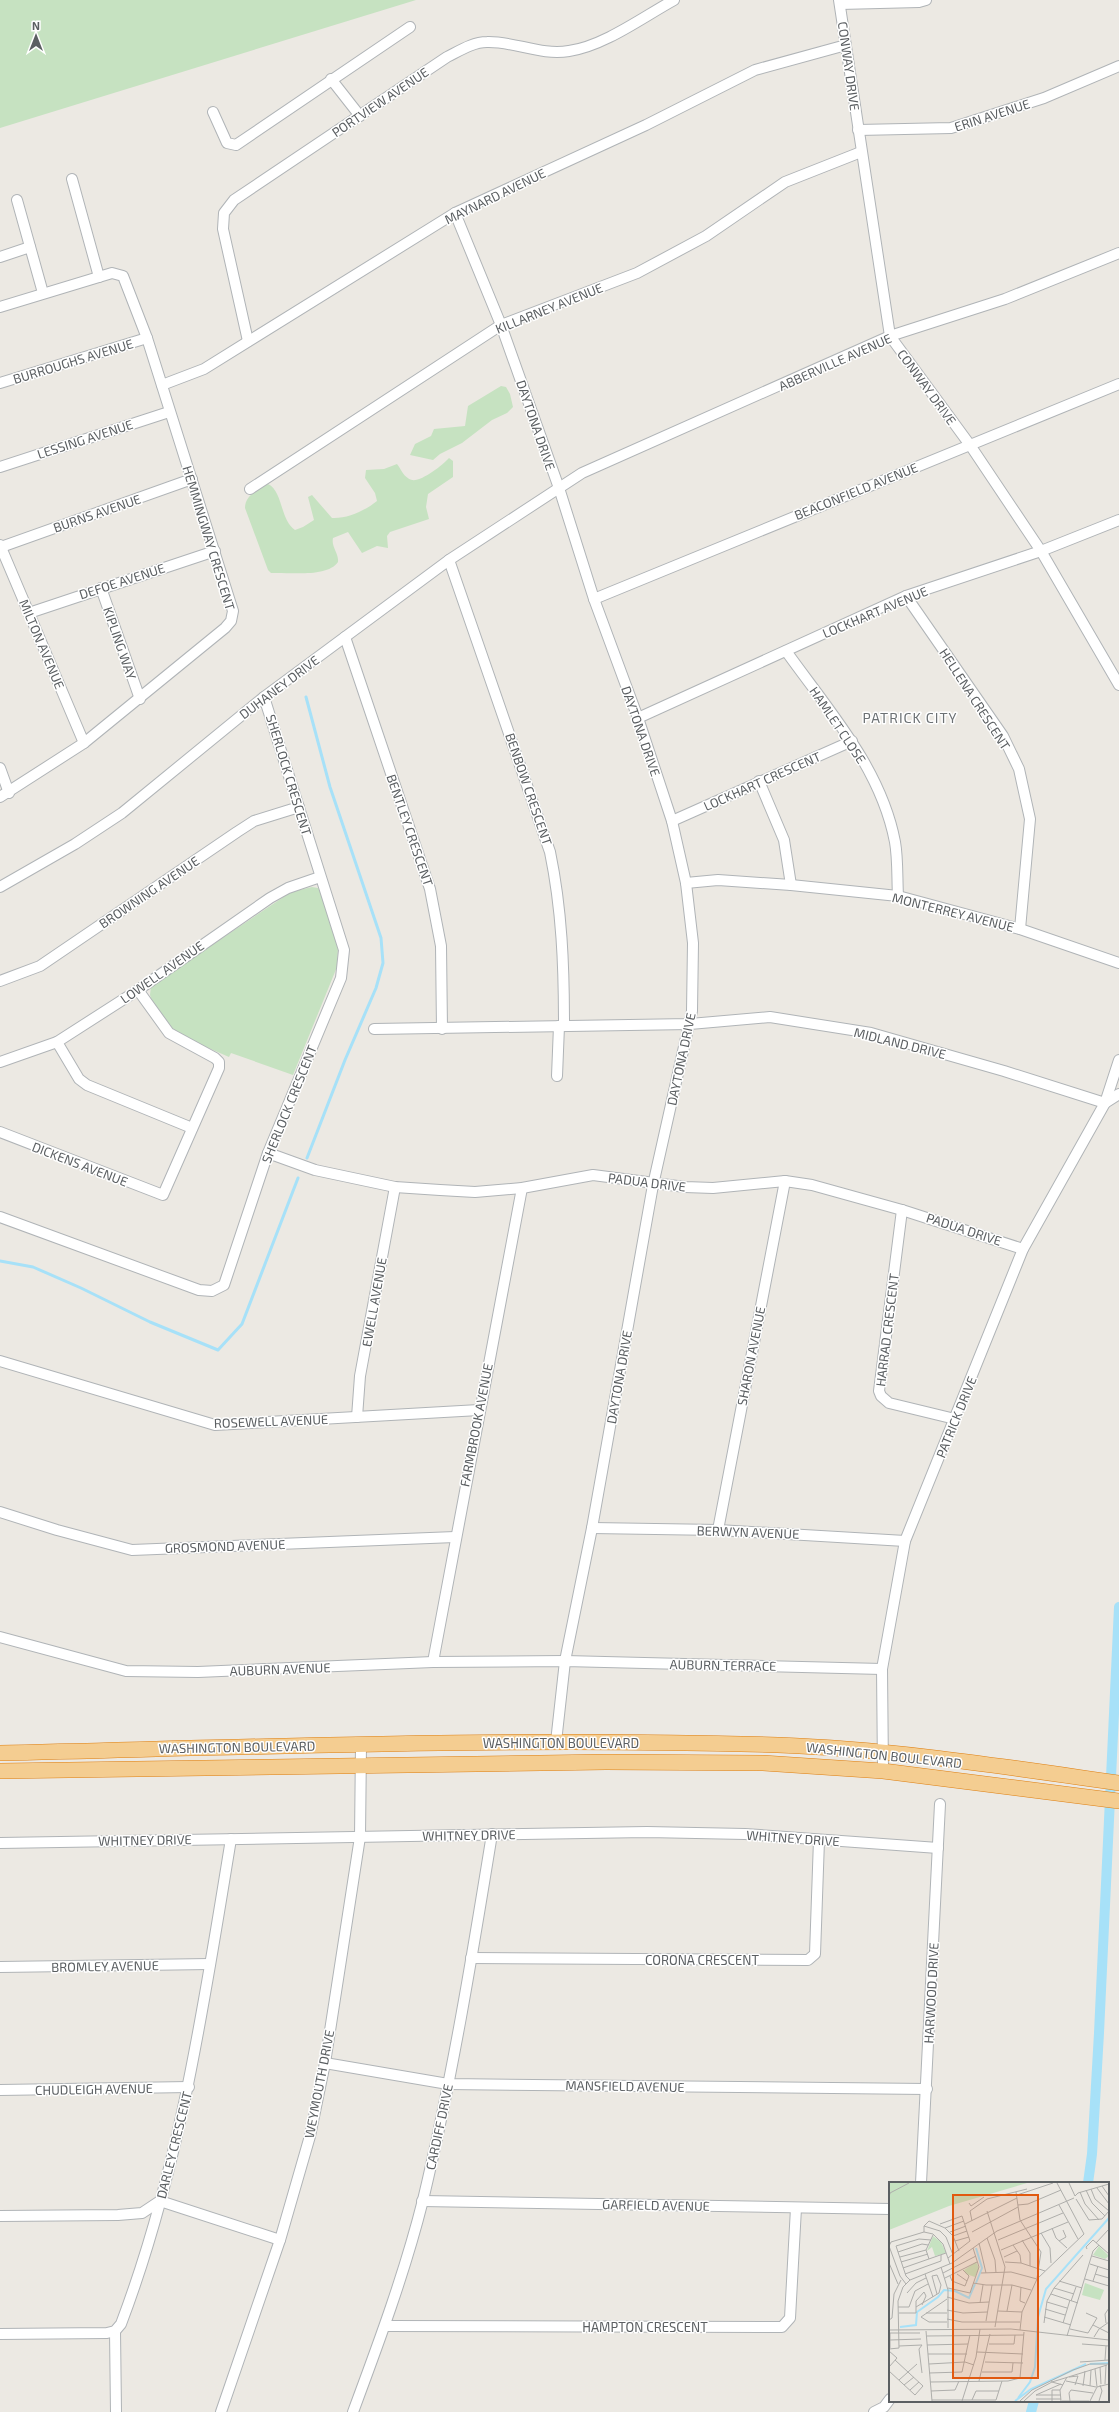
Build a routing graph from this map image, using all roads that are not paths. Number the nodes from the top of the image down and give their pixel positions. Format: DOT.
graph roads {
  1 [pos="674,0"];
  2 [pos="926,0"];
  3 [pos="840,2"];
  4 [pos="410,27"];
  5 [pos="846,45"];
  6 [pos="1119,66"];
  7 [pos="331,79"];
  8 [pos="212,112"];
  9 [pos="360,116"];
  10 [pos="858,130"];
  11 [pos="861,152"];
  12 [pos="72,179"];
  13 [pos="17,200"];
  14 [pos="455,213"];
  15 [pos="30,247"];
  16 [pos="1119,254"];
  17 [pos="0,257"];
  18 [pos="99,277"];
  19 [pos="43,293"];
  20 [pos="0,307"];
  21 [pos="501,325"];
  22 [pos="890,336"];
  23 [pos="147,338"];
  24 [pos="248,341"];
  25 [pos="0,383"];
  26 [pos="1119,384"];
  27 [pos="162,385"];
  28 [pos="169,412"];
  29 [pos="970,445"];
  30 [pos="0,467"];
  31 [pos="192,479"];
  32 [pos="250,488"];
  33 [pos="558,488"];
  34 [pos="1119,520"];
  35 [pos="1,546"];
  36 [pos="215,550"];
  37 [pos="1041,551"];
  38 [pos="449,560"];
  39 [pos="101,588"];
  40 [pos="906,596"];
  41 [pos="594,599"];
  42 [pos="29,613"];
  43 [pos="345,637"];
  44 [pos="786,651"];
  45 [pos="1119,685"];
  46 [pos="264,697"];
  47 [pos="140,699"];
  48 [pos="638,718"];
  49 [pos="852,741"];
  50 [pos="84,743"];
  51 [pos="0,768"];
  52 [pos="759,781"];
  53 [pos="4,795"];
  54 [pos="299,807"];
  55 [pos="672,821"];
  56 [pos="320,877"];
  57 [pos="686,883"];
  58 [pos="791,885"];
  59 [pos="0,887"];
  60 [pos="898,896"];
  61 [pos="1020,929"];
  62 [pos="1119,963"];
  63 [pos="0,981"];
  64 [pos="138,990"];
  65 [pos="690,1024"];
  66 [pos="562,1026"];
  67 [pos="374,1029"];
  68 [pos="442,1029"];
  69 [pos="57,1042"];
  70 [pos="1119,1060"];
  71 [pos="0,1062"];
  72 [pos="557,1076"];
  73 [pos="1119,1094"];
  74 [pos="1105,1103"];
  75 [pos="192,1128"];
  76 [pos="0,1132"];
  77 [pos="268,1154"];
  78 [pos="785,1182"];
  79 [pos="653,1185"];
  80 [pos="395,1187"];
  81 [pos="522,1188"];
  82 [pos="902,1210"];
  83 [pos="0,1217"];
  84 [pos="1023,1249"];
  85 [pos="0,1361"];
  86 [pos="479,1410"];
  87 [pos="358,1417"];
  88 [pos="956,1419"];
  89 [pos="0,1512"];
  90 [pos="592,1528"];
  91 [pos="718,1530"];
  92 [pos="455,1537"];
  93 [pos="905,1541"];
  94 [pos="0,1637"];
  95 [pos="564,1661"];
  96 [pos="433,1662"];
  97 [pos="882,1669"];
  98 [pos="556,1742"];
  99 [pos="361,1745"];
  100 [pos="884,1752"];
  101 [pos="0,1753"];
  102 [pos="361,1766"];
  103 [pos="0,1771"];
  104 [pos="883,1771"];
  105 [pos="1119,1783"];
  106 [pos="1119,1801"];
  107 [pos="940,1804"];
  108 [pos="492,1834"];
  109 [pos="360,1837"];
  110 [pos="231,1839"];
  111 [pos="819,1840"];
  112 [pos="0,1843"];
  113 [pos="938,1848"];
  114 [pos="471,1958"];
  115 [pos="210,1964"];
  116 [pos="0,1967"];
  117 [pos="325,2063"];
  118 [pos="448,2084"];
  119 [pos="189,2087"];
  120 [pos="927,2089"];
  121 [pos="0,2090"];
  122 [pos="921,2182"];
  123 [pos="160,2201"];
  124 [pos="422,2201"];
  125 [pos="796,2208"];
  126 [pos="889,2209"];
  127 [pos="0,2216"];
  128 [pos="280,2240"];
  129 [pos="385,2326"];
  130 [pos="115,2332"];
  131 [pos="0,2334"];
  132 [pos="889,2400"];
  133 [pos="116,2412"];
  134 [pos="221,2412"];
  135 [pos="353,2412"];
  136 [pos="874,2412"];
  1 -- 9 [label="street, PORTVIEW AVENUE"];
  2 -- 3 [label="street"];
  3 -- 5 [label="street, CONWAY DRIVE"];
  4 -- 7 [label="street"];
  5 -- 10 [label="street, CONWAY DRIVE"];
  5 -- 14 [label="street, MAYNARD AVENUE"];
  6 -- 10 [label="street, ERIN AVENUE"];
  7 -- 8 [label="street"];
  7 -- 9 [label="street"];
  9 -- 24 [label="street, PORTVIEW AVENUE"];
  10 -- 11 [label="street, CONWAY DRIVE"];
  11 -- 21 [label="street, KILLARNEY AVENUE"];
  11 -- 22 [label="street, CONWAY DRIVE"];
  12 -- 18 [label="street"];
  13 -- 15 [label="street"];
  14 -- 21 [label="street, DAYTONA DRIVE"];
  14 -- 24 [label="street, MAYNARD AVENUE"];
  15 -- 17 [label="street"];
  15 -- 19 [label="street"];
  16 -- 22 [label="street, ABBERVILLE AVENUE"];
  18 -- 19 [label="street"];
  18 -- 23 [label="street, HEMMINGWAY CRESCENT"];
  19 -- 20 [label="street"];
  21 -- 32 [label="street, KILLARNEY AVENUE"];
  21 -- 33 [label="street, DAYTONA DRIVE"];
  22 -- 29 [label="street, CONWAY DRIVE"];
  22 -- 33 [label="street, ABBERVILLE AVENUE"];
  23 -- 25 [label="street, BURROUGHS AVENUE"];
  23 -- 27 [label="street, HEMMINGWAY CRESCENT"];
  24 -- 27 [label="street, MAYNARD AVENUE"];
  26 -- 29 [label="street, BEACONFIELD AVENUE"];
  27 -- 28 [label="street, HEMMINGWAY CRESCENT"];
  28 -- 30 [label="street, LESSING AVENUE"];
  28 -- 31 [label="street, HEMMINGWAY CRESCENT"];
  29 -- 37 [label="street, CONWAY DRIVE"];
  29 -- 41 [label="street, BEACONFIELD AVENUE"];
  31 -- 35 [label="street, BURNS AVENUE"];
  31 -- 36 [label="street, HEMMINGWAY CRESCENT"];
  33 -- 38 [label="street, DUHANEY DRIVE"];
  33 -- 41 [label="street, DAYTONA DRIVE"];
  34 -- 37 [label="street, LOCKHART AVENUE"];
  35 -- 42 [label="street, MILTON AVENUE"];
  36 -- 39 [label="street, DEFOE AVENUE"];
  36 -- 47 [label="street, HEMMINGWAY CRESCENT"];
  37 -- 40 [label="street, LOCKHART AVENUE"];
  37 -- 45 [label="street, CONWAY DRIVE"];
  38 -- 43 [label="street, DUHANEY DRIVE"];
  38 -- 66 [label="street, BENBOW CRESCENT"];
  39 -- 42 [label="street, DEFOE AVENUE"];
  39 -- 47 [label="street, KIPLING WAY"];
  40 -- 44 [label="street, LOCKHART AVENUE"];
  40 -- 61 [label="street, HELLENA CRESCENT"];
  41 -- 48 [label="street, DAYTONA DRIVE"];
  42 -- 50 [label="street, MILTON AVENUE"];
  43 -- 46 [label="street, DUHANEY DRIVE"];
  43 -- 68 [label="street, BENTLEY CRESCENT"];
  44 -- 48 [label="street, LOCKHART AVENUE"];
  44 -- 49 [label="street, HAMLET CLOSE"];
  46 -- 54 [label="street, SHERLOCK CRESCENT"];
  46 -- 59 [label="street, DUHANEY DRIVE"];
  47 -- 50 [label="street, HEMMINGWAY CRESCENT"];
  48 -- 55 [label="street, DAYTONA DRIVE"];
  49 -- 52 [label="street, LOCKHART CRESCENT"];
  49 -- 60 [label="street, HAMLET CLOSE"];
  50 -- 53 [label="street, HEMMINGWAY CRESCENT"];
  51 -- 53 [label="street"];
  52 -- 55 [label="street, LOCKHART CRESCENT"];
  52 -- 58 [label="street"];
  54 -- 56 [label="street, SHERLOCK CRESCENT"];
  54 -- 63 [label="street, BROWNING AVENUE"];
  55 -- 57 [label="street, DAYTONA DRIVE"];
  56 -- 64 [label="street, LOWELL AVENUE"];
  56 -- 77 [label="street, SHERLOCK CRESCENT"];
  57 -- 58 [label="street, MONTERREY AVENUE"];
  57 -- 65 [label="street, DAYTONA DRIVE"];
  58 -- 60 [label="street, MONTERREY AVENUE"];
  60 -- 61 [label="street, MONTERREY AVENUE"];
  61 -- 62 [label="street, MONTERREY AVENUE"];
  64 -- 69 [label="street, LOWELL AVENUE"];
  64 -- 75 [label="street"];
  65 -- 66 [label="street, MIDLAND DRIVE"];
  65 -- 74 [label="street, MIDLAND DRIVE"];
  65 -- 79 [label="street, DAYTONA DRIVE"];
  66 -- 68 [label="street, MIDLAND DRIVE"];
  66 -- 72 [label="street, BENBOW CRESCENT"];
  67 -- 68 [label="street, MIDLAND DRIVE"];
  69 -- 71 [label="street, LOWELL AVENUE"];
  69 -- 75 [label="street"];
  70 -- 74 [label="street"];
  73 -- 74 [label="street, PATRICK DRIVE"];
  74 -- 84 [label="street, PATRICK DRIVE"];
  75 -- 76 [label="street, DICKENS AVENUE"];
  77 -- 80 [label="street, PADUA DRIVE"];
  77 -- 83 [label="street, SHERLOCK CRESCENT"];
  78 -- 79 [label="street, PADUA DRIVE"];
  78 -- 82 [label="street, PADUA DRIVE"];
  78 -- 91 [label="street, SHARON AVENUE"];
  79 -- 81 [label="street, PADUA DRIVE"];
  79 -- 90 [label="street, DAYTONA DRIVE"];
  80 -- 81 [label="street, PADUA DRIVE"];
  80 -- 87 [label="street, EWELL AVENUE"];
  81 -- 86 [label="street, FARMBROOK AVENUE"];
  82 -- 84 [label="street, PADUA DRIVE"];
  82 -- 88 [label="street, HARRAD CRESCENT"];
  84 -- 88 [label="street, PATRICK DRIVE"];
  85 -- 87 [label="street, ROSEWELL AVENUE"];
  86 -- 87 [label="street, ROSEWELL AVENUE"];
  86 -- 92 [label="street, FARMBROOK AVENUE"];
  88 -- 93 [label="street, PATRICK DRIVE"];
  89 -- 92 [label="street, GROSMOND AVENUE"];
  90 -- 91 [label="street, BERWYN AVENUE"];
  90 -- 95 [label="street, DAYTONA DRIVE"];
  91 -- 93 [label="street, BERWYN AVENUE"];
  92 -- 96 [label="street, FARMBROOK AVENUE"];
  93 -- 97 [label="street, PATRICK DRIVE"];
  94 -- 96 [label="street, AUBURN AVENUE"];
  95 -- 96 [label="street, AUBURN AVENUE"];
  95 -- 97 [label="street, AUBURN TERRACE"];
  95 -- 98 [label="street, DAYTONA DRIVE"];
  97 -- 100 [label="street, PATRICK DRIVE"];
  98 -- 99 [label="highway, WASHINGTON BOULEVARD"];
  98 -- 100 [label="highway, WASHINGTON BOULEVARD"];
  99 -- 101 [label="highway, WASHINGTON BOULEVARD"];
  99 -- 102 [label="street, WEYMOUTH DRIVE"];
  100 -- 104 [label="street, PATRICK DRIVE"];
  100 -- 105 [label="highway, WASHINGTON BOULEVARD"];
  102 -- 103 [label="highway, WASHINGTON BOULEVARD"];
  102 -- 104 [label="highway, WASHINGTON BOULEVARD"];
  102 -- 109 [label="street, WEYMOUTH DRIVE"];
  104 -- 106 [label="highway, WASHINGTON BOULEVARD"];
  107 -- 113 [label="street, HARWOOD DRIVE"];
  108 -- 109 [label="street, WHITNEY DRIVE"];
  108 -- 111 [label="street, WHITNEY DRIVE"];
  108 -- 114 [label="street, CARDIFF DRIVE"];
  109 -- 110 [label="street, WHITNEY DRIVE"];
  109 -- 117 [label="street, WEYMOUTH DRIVE"];
  110 -- 112 [label="street, WHITNEY DRIVE"];
  110 -- 115 [label="street, DARLEY CRESCENT"];
  111 -- 113 [label="street, WHITNEY DRIVE"];
  111 -- 114 [label="street, CORONA CRESCENT"];
  113 -- 120 [label="street, HARWOOD DRIVE"];
  114 -- 118 [label="street, CARDIFF DRIVE"];
  115 -- 116 [label="street, BROMLEY AVENUE"];
  115 -- 119 [label="street, DARLEY CRESCENT"];
  117 -- 118 [label="street, MANSFIELD AVENUE"];
  117 -- 128 [label="street, WEYMOUTH DRIVE"];
  118 -- 120 [label="street, MANSFIELD AVENUE"];
  118 -- 124 [label="street, CARDIFF DRIVE"];
  119 -- 121 [label="street, CHUDLEIGH AVENUE"];
  119 -- 123 [label="street, DARLEY CRESCENT"];
  120 -- 122 [label="street, HARWOOD DRIVE"];
  123 -- 127 [label="street"];
  123 -- 128 [label="street"];
  123 -- 130 [label="street, DARLEY CRESCENT"];
  124 -- 125 [label="street, GARFIELD AVENUE"];
  124 -- 129 [label="street, CARDIFF DRIVE"];
  125 -- 126 [label="street, GARFIELD AVENUE"];
  125 -- 129 [label="street, HAMPTON CRESCENT"];
  128 -- 134 [label="street, WEYMOUTH DRIVE"];
  129 -- 135 [label="street, CARDIFF DRIVE"];
  130 -- 131 [label="street"];
  130 -- 133 [label="street"];
  132 -- 136 [label="street"];
}
